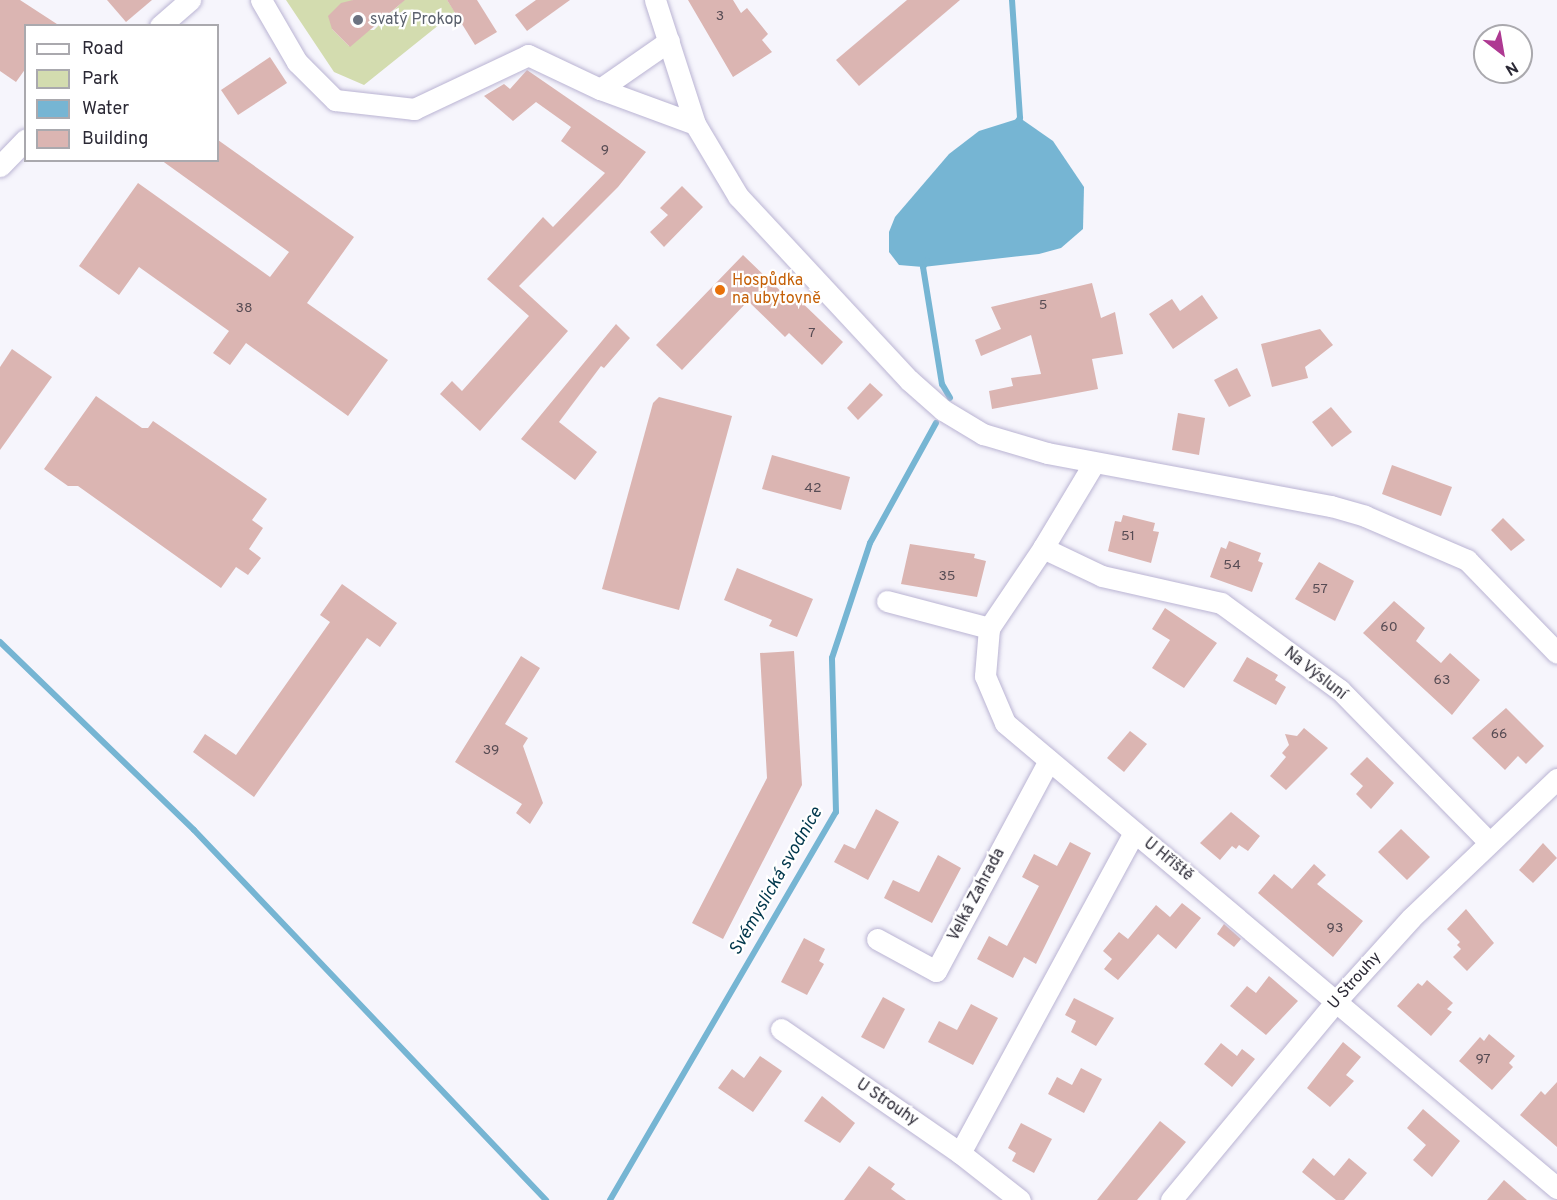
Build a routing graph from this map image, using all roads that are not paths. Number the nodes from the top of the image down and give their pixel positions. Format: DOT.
graph roads {
  1 [pos="190,0"];
  2 [pos="261,0"];
  3 [pos="655,0"];
  4 [pos="162,24"];
  5 [pos="669,41"];
  6 [pos="600,89"];
  7 [pos="694,124"];
  8 [pos="24,141"];
  9 [pos="0,166"];
  10 [pos="1094,463"];
  11 [pos="1043,548"];
  12 [pos="887,601"];
  13 [pos="989,628"];
  14 [pos="1557,653"];
  15 [pos="1049,760"];
  16 [pos="1557,779"];
  17 [pos="1134,832"];
  18 [pos="1488,841"];
  19 [pos="877,939"];
  20 [pos="1337,1000"];
  21 [pos="781,1029"];
  22 [pos="960,1153"];
  23 [pos="1557,1188"];
  24 [pos="1020,1200"];
  25 [pos="1171,1200"];
  1 -- 4 [label="street"];
  2 -- 6 [label="street"];
  3 -- 5 [label="street"];
  5 -- 6 [label="street"];
  5 -- 7 [label="street"];
  6 -- 7 [label="street"];
  7 -- 10 [label="street"];
  8 -- 9 [label="street"];
  10 -- 11 [label="street, U Hřiště"];
  10 -- 14 [label="street"];
  11 -- 13 [label="street, U Hřiště"];
  11 -- 18 [label="street, Na Výsluní"];
  12 -- 13 [label="street"];
  13 -- 15 [label="street, U Hřiště"];
  15 -- 17 [label="street, U Hřiště"];
  15 -- 19 [label="street, Velká Zahrada"];
  16 -- 18 [label="street, U Strouhy"];
  17 -- 20 [label="street, U Hřiště"];
  17 -- 22 [label="street"];
  18 -- 20 [label="street, U Strouhy"];
  20 -- 23 [label="street, U Hřiště"];
  20 -- 25 [label="street, U Strouhy"];
  21 -- 22 [label="street, U Strouhy"];
  22 -- 24 [label="street, U Strouhy"];
}
